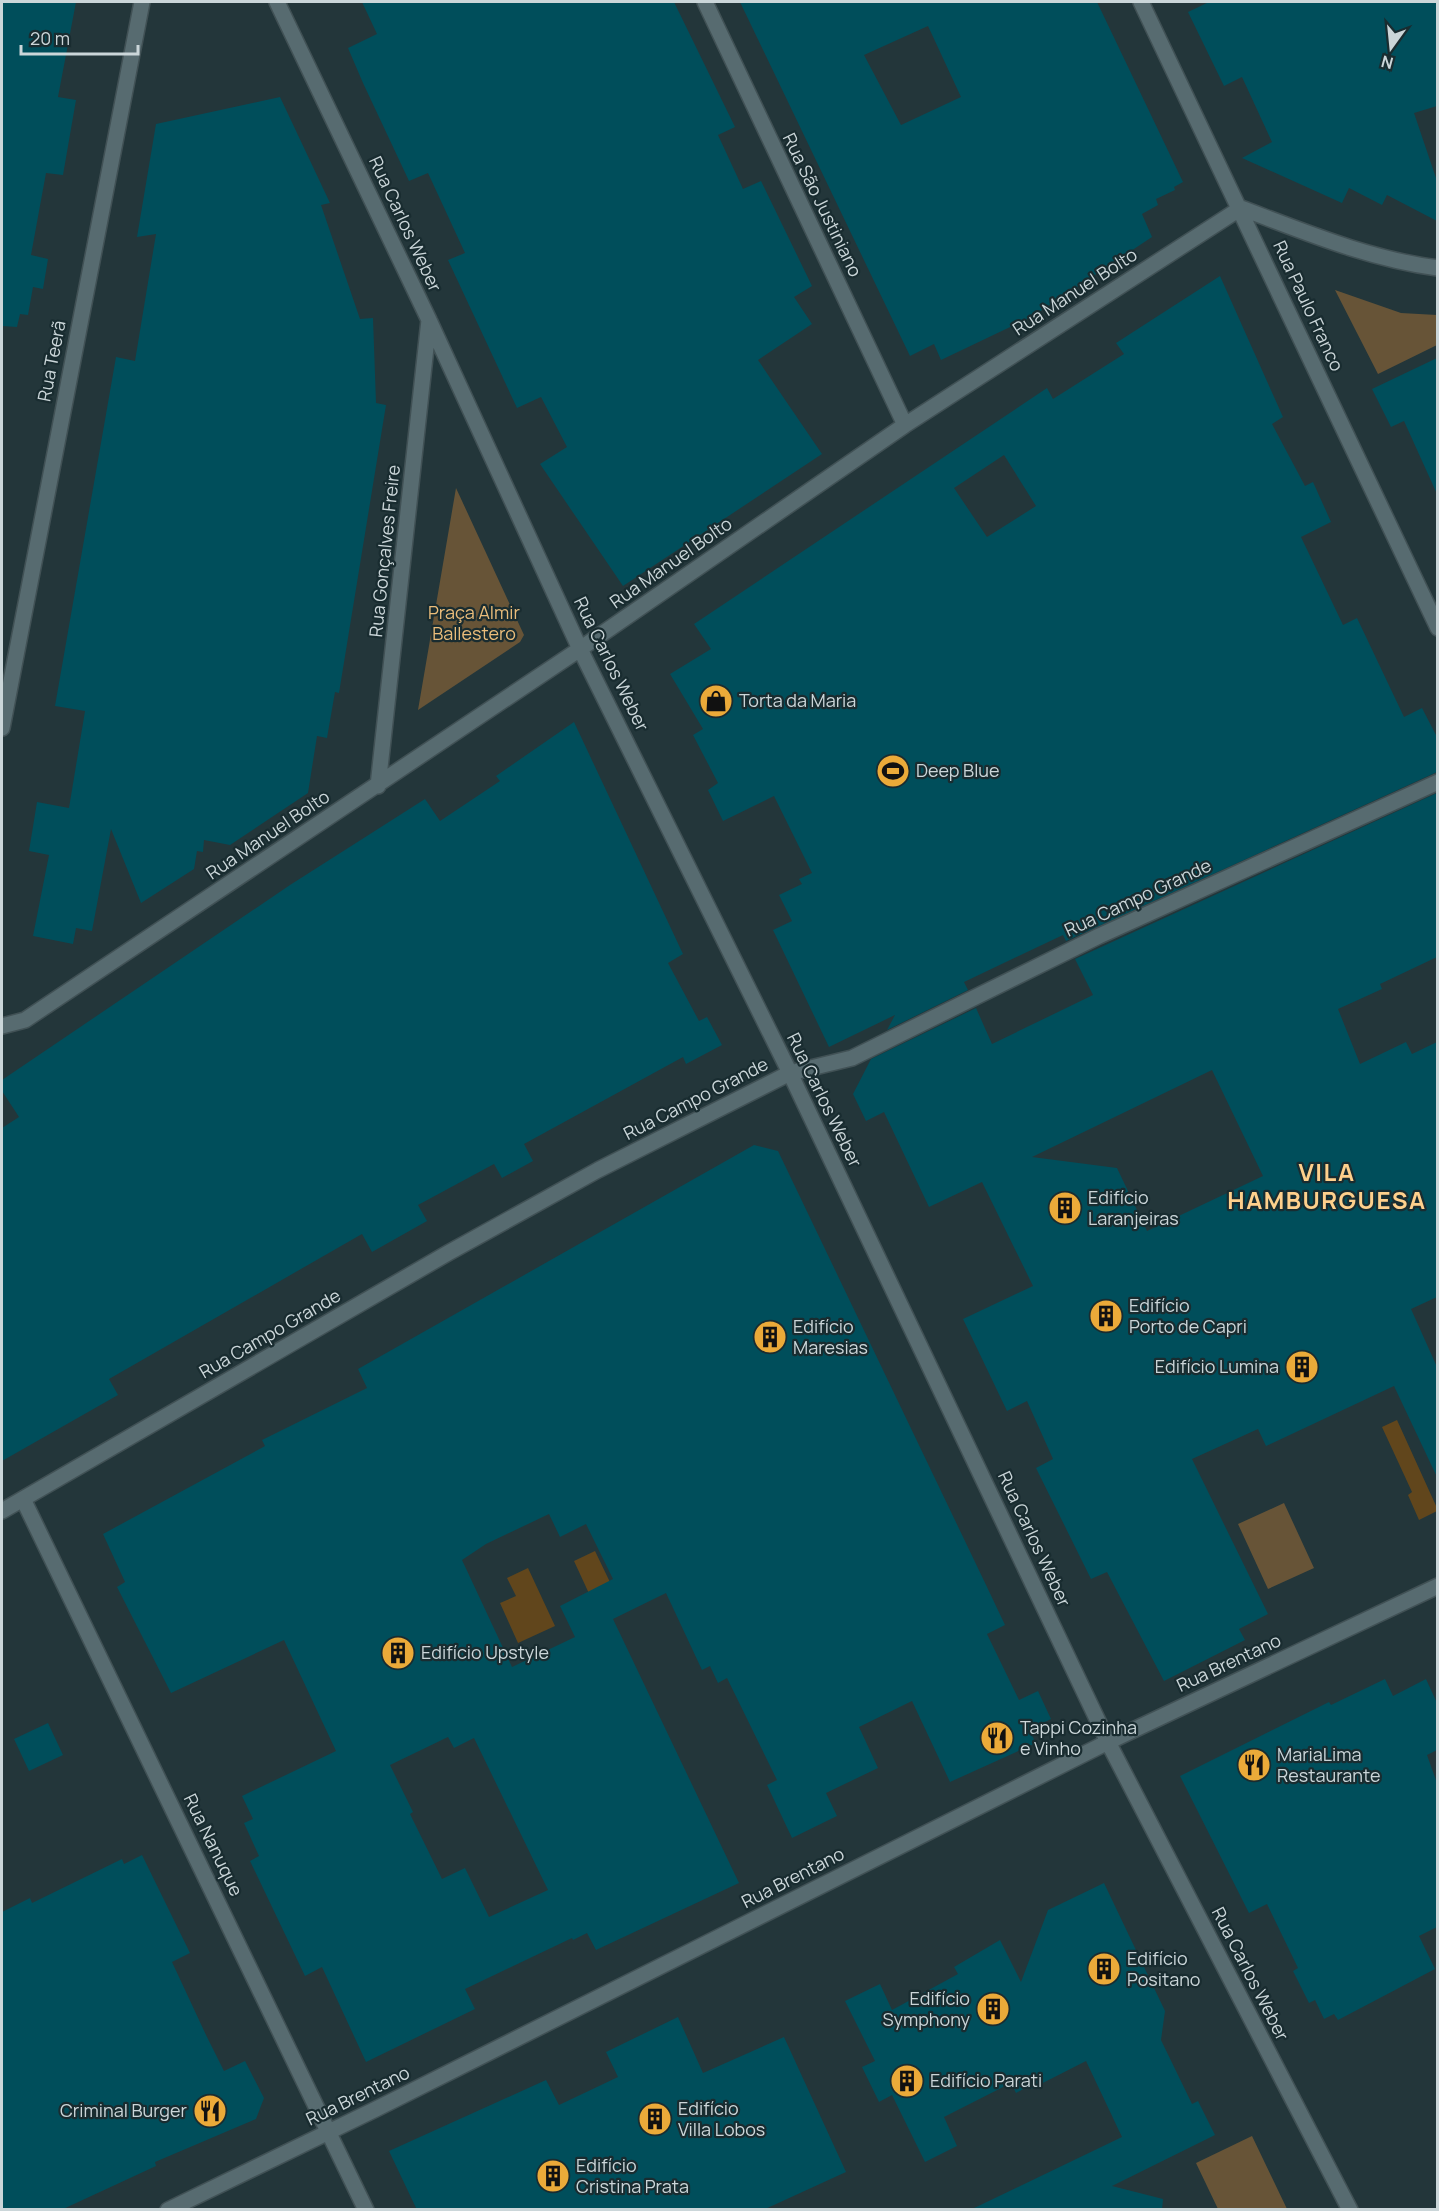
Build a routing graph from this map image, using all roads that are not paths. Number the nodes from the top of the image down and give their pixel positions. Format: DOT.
graph roads {
  1 [pos="142,2"];
  2 [pos="277,2"];
  3 [pos="705,2"];
  4 [pos="1141,2"];
  5 [pos="1241,208"];
  6 [pos="1437,268"];
  7 [pos="429,321"];
  8 [pos="905,425"];
  9 [pos="1437,628"];
  10 [pos="580,649"];
  11 [pos="3,709"];
  12 [pos="2,728"];
  13 [pos="1437,782"];
  14 [pos="378,786"];
  15 [pos="2,1026"];
  16 [pos="790,1073"];
  17 [pos="23,1498"];
  18 [pos="2,1510"];
  19 [pos="1437,1586"];
  20 [pos="1108,1742"];
  21 [pos="328,2132"];
  22 [pos="168,2210"];
  23 [pos="366,2210"];
  24 [pos="1350,2210"];
  1 -- 11 [label="street, Rua Teerã"];
  2 -- 7 [label="street, Rua Carlos Weber"];
  3 -- 8 [label="street, Rua São Justiniano"];
  4 -- 5 [label="street, Rua Paulo Franco"];
  5 -- 6 [label="street"];
  5 -- 8 [label="street, Rua Manuel Bolto"];
  5 -- 9 [label="street, Rua Paulo Franco"];
  7 -- 10 [label="street, Rua Carlos Weber"];
  7 -- 14 [label="street, Rua Gonçalves Freire"];
  8 -- 10 [label="street, Rua Manuel Bolto"];
  10 -- 14 [label="street, Rua Manuel Bolto"];
  10 -- 16 [label="street, Rua Carlos Weber"];
  11 -- 12 [label="street, Rua Teerã"];
  13 -- 16 [label="street, Rua Campo Grande"];
  14 -- 15 [label="street, Rua Manuel Bolto"];
  16 -- 17 [label="street, Rua Campo Grande"];
  16 -- 20 [label="street, Rua Carlos Weber"];
  17 -- 18 [label="street, Rua Campo Grande"];
  17 -- 21 [label="street, Rua Nanuque"];
  19 -- 20 [label="street, Rua Brentano"];
  20 -- 21 [label="street, Rua Brentano"];
  20 -- 24 [label="street, Rua Carlos Weber"];
  21 -- 22 [label="street, Rua Brentano"];
  21 -- 23 [label="street, Rua Nanuque"];
}
